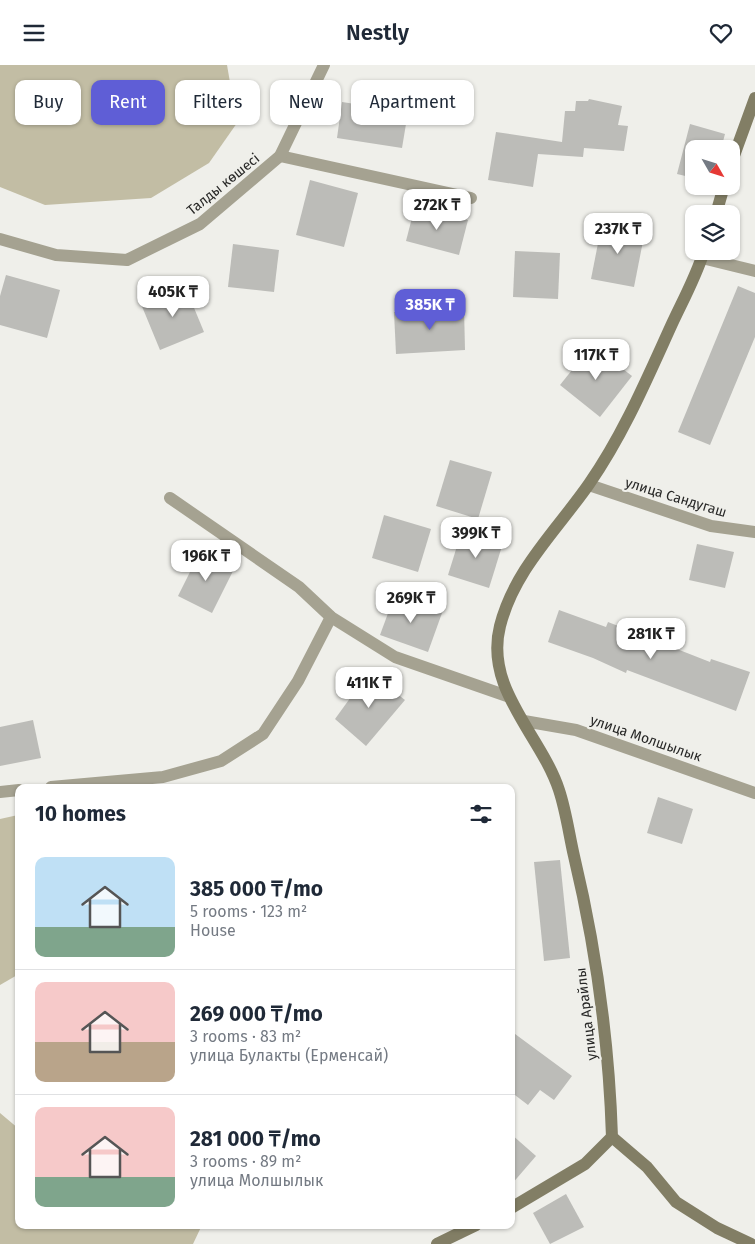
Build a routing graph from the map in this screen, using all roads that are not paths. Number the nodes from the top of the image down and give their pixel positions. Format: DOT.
graph roads {
  1 [pos="324,65"];
  2 [pos="755,98"];
  3 [pos="740,140"];
  4 [pos="280,156"];
  5 [pos="471,198"];
  6 [pos="0,239"];
  7 [pos="701,260"];
  8 [pos="719,260"];
  9 [pos="755,271"];
  10 [pos="588,485"];
  11 [pos="170,498"];
  12 [pos="755,532"];
  13 [pos="331,617"];
  14 [pos="507,696"];
  15 [pos="524,721"];
  16 [pos="85,784"];
  17 [pos="15,790"];
  18 [pos="0,792"];
  19 [pos="755,793"];
  20 [pos="612,1137"];
  21 [pos="515,1206"];
  22 [pos="468,1229"];
  23 [pos="437,1244"];
  24 [pos="751,1244"];
  1 -- 4 [label="street, Талды көшесі"];
  2 -- 3 [label="street"];
  4 -- 5 [label="street"];
  4 -- 6 [label="street, Талды көшесі"];
  7 -- 10 [label="street, улица Арайлы"];
  8 -- 9 [label="street"];
  10 -- 12 [label="street, улица Сандугаш"];
  10 -- 14 [label="street, улица Арайлы"];
  11 -- 13 [label="street"];
  13 -- 14 [label="street"];
  13 -- 16 [label="street"];
  14 -- 15 [label="street, улица Арайлы"];
  15 -- 19 [label="street, улица Молшылык"];
  15 -- 20 [label="street, улица Арайлы"];
  17 -- 18 [label="street"];
  20 -- 21 [label="street"];
  20 -- 24 [label="street"];
  22 -- 23 [label="street"];
}
